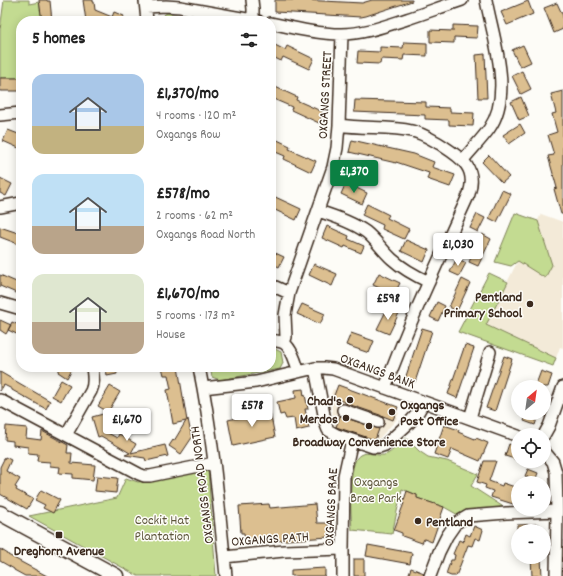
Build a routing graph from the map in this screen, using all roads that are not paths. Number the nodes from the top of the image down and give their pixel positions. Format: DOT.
graph roads {
  1 [pos="252,0"];
  2 [pos="462,0"];
  3 [pos="486,0"];
  4 [pos="145,3"];
  5 [pos="146,16"];
  6 [pos="228,16"];
  7 [pos="254,16"];
  8 [pos="276,24"];
  9 [pos="342,34"];
  10 [pos="16,113"];
  11 [pos="0,115"];
  12 [pos="339,125"];
  13 [pos="462,160"];
  14 [pos="16,204"];
  15 [pos="0,207"];
  16 [pos="318,211"];
  17 [pos="429,282"];
  18 [pos="276,287"];
  19 [pos="289,293"];
  20 [pos="0,303"];
  21 [pos="16,308"];
  22 [pos="276,341"];
  23 [pos="284,343"];
  24 [pos="490,352"];
  25 [pos="315,368"];
  26 [pos="93,372"];
  27 [pos="200,372"];
  28 [pos="298,372"];
  29 [pos="563,387"];
  30 [pos="203,388"];
  31 [pos="386,388"];
  32 [pos="0,400"];
  33 [pos="424,402"];
  34 [pos="343,410"];
  35 [pos="470,418"];
  36 [pos="378,422"];
  37 [pos="548,428"];
  38 [pos="511,433"];
  39 [pos="66,435"];
  40 [pos="352,440"];
  41 [pos="551,461"];
  42 [pos="214,463"];
  43 [pos="558,511"];
  44 [pos="0,513"];
  45 [pos="343,549"];
  46 [pos="224,557"];
  47 [pos="116,576"];
  48 [pos="226,576"];
  49 [pos="343,576"];
  50 [pos="430,576"];
  51 [pos="556,576"];
  1 -- 7 [label="street"];
  2 -- 9 [label="street"];
  3 -- 13 [label="street"];
  4 -- 5 [label="street"];
  4 -- 6 [label="street"];
  8 -- 9 [label="street"];
  9 -- 12 [label="street, OXGANGS STREET"];
  10 -- 11 [label="street"];
  12 -- 13 [label="street"];
  12 -- 16 [label="street, OXGANGS STREET"];
  13 -- 17 [label="street"];
  14 -- 15 [label="street"];
  16 -- 17 [label="street"];
  16 -- 19 [label="street, OXGANGS STREET"];
  17 -- 31 [label="street"];
  18 -- 19 [label="street"];
  19 -- 23 [label="street, OXGANGS STREET"];
  20 -- 21 [label="street"];
  22 -- 23 [label="street"];
  23 -- 28 [label="street"];
  24 -- 35 [label="street"];
  25 -- 28 [label="street, OXGANGS BANK"];
  25 -- 31 [label="street, OXGANGS BANK"];
  25 -- 40 [label="street"];
  26 -- 39 [label="street"];
  27 -- 30 [label="street, OXGANGS ROAD NORTH"];
  28 -- 30 [label="street, OXGANGS BANK"];
  29 -- 37 [label="street"];
  30 -- 42 [label="street, OXGANGS ROAD NORTH"];
  31 -- 33 [label="street, OXGANGS BANK"];
  32 -- 39 [label="street"];
  33 -- 35 [label="street, OXGANGS BANK"];
  33 -- 40 [label="street"];
  34 -- 36 [label="street"];
  35 -- 38 [label="street, OXGANGS BANK"];
  39 -- 42 [label="street"];
  40 -- 45 [label="street, OXGANGS BRAE"];
  41 -- 43 [label="street"];
  42 -- 46 [label="street, OXGANGS ROAD NORTH"];
  43 -- 50 [label="street"];
  43 -- 51 [label="street"];
  44 -- 47 [label="main road"];
  45 -- 46 [label="street, OXGANGS PATH"];
  45 -- 49 [label="street, OXGANGS BRAE"];
  46 -- 48 [label="street, OXGANGS ROAD NORTH"];
}
